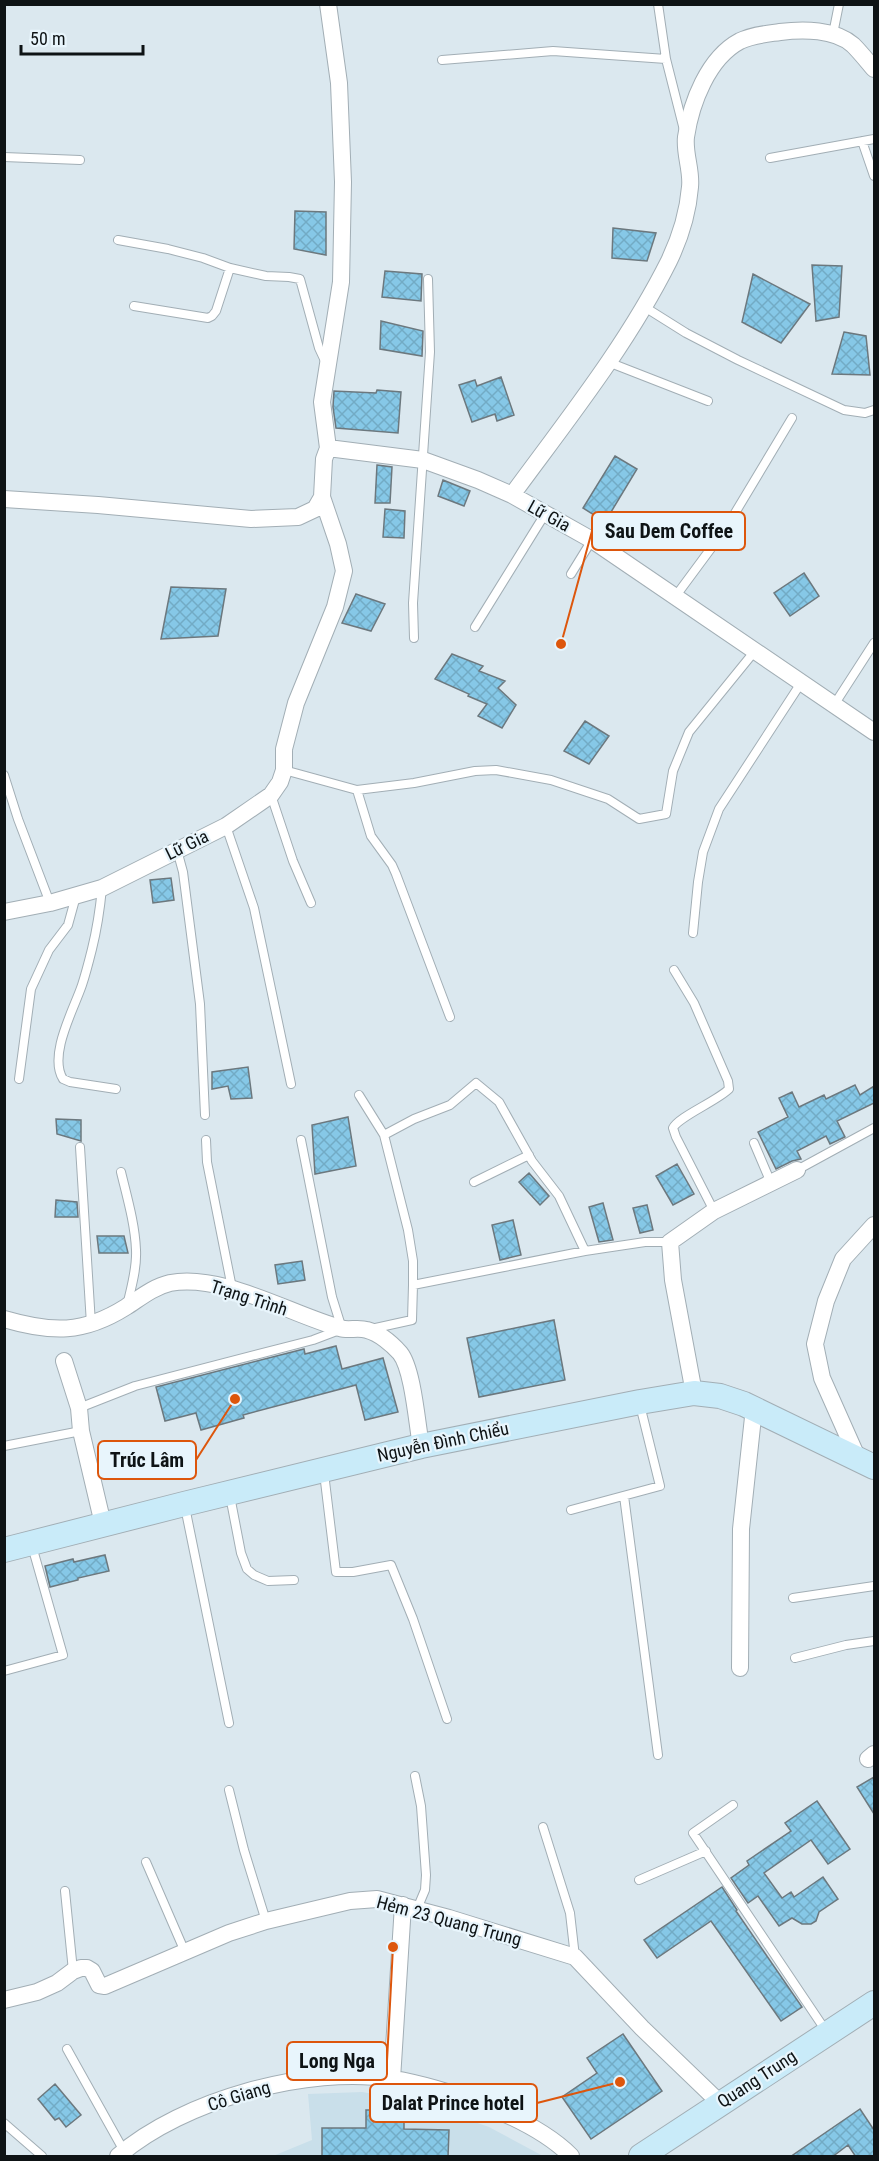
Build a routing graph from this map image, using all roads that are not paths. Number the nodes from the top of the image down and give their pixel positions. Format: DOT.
graph roads {
  1 [pos="328,4"];
  2 [pos="658,4"];
  3 [pos="839,4"];
  4 [pos="833,34"];
  5 [pos="666,59"];
  6 [pos="442,60"];
  7 [pos="874,69"];
  8 [pos="686,139"];
  9 [pos="874,139"];
  10 [pos="862,141"];
  11 [pos="4,157"];
  12 [pos="770,158"];
  13 [pos="80,160"];
  14 [pos="874,176"];
  15 [pos="118,240"];
  16 [pos="230,268"];
  17 [pos="428,279"];
  18 [pos="134,306"];
  19 [pos="643,306"];
  20 [pos="608,362"];
  21 [pos="327,366"];
  22 [pos="708,401"];
  23 [pos="874,410"];
  24 [pos="792,418"];
  25 [pos="328,448"];
  26 [pos="423,460"];
  27 [pos="512,495"];
  28 [pos="322,497"];
  29 [pos="4,498"];
  30 [pos="545,514"];
  31 [pos="592,540"];
  32 [pos="571,574"];
  33 [pos="675,598"];
  34 [pos="475,627"];
  35 [pos="414,638"];
  36 [pos="874,643"];
  37 [pos="754,652"];
  38 [pos="801,683"];
  39 [pos="834,705"];
  40 [pos="874,732"];
  41 [pos="284,770"];
  42 [pos="4,775"];
  43 [pos="357,790"];
  44 [pos="272,795"];
  45 [pos="226,826"];
  46 [pos="177,850"];
  47 [pos="102,888"];
  48 [pos="76,896"];
  49 [pos="50,903"];
  50 [pos="311,903"];
  51 [pos="4,912"];
  52 [pos="693,933"];
  53 [pos="674,970"];
  54 [pos="450,1017"];
  55 [pos="19,1080"];
  56 [pos="291,1084"];
  57 [pos="116,1089"];
  58 [pos="359,1095"];
  59 [pos="205,1115"];
  60 [pos="874,1128"];
  61 [pos="384,1135"];
  62 [pos="206,1140"];
  63 [pos="301,1140"];
  64 [pos="754,1143"];
  65 [pos="80,1147"];
  66 [pos="529,1155"];
  67 [pos="797,1170"];
  68 [pos="121,1172"];
  69 [pos="474,1182"];
  70 [pos="771,1183"];
  71 [pos="714,1211"];
  72 [pos="874,1225"];
  73 [pos="670,1242"];
  74 [pos="585,1251"];
  75 [pos="413,1285"];
  76 [pos="232,1289"];
  77 [pos="127,1306"];
  78 [pos="4,1319"];
  79 [pos="91,1325"];
  80 [pos="342,1329"];
  81 [pos="367,1329"];
  82 [pos="64,1361"];
  83 [pos="694,1393"];
  84 [pos="640,1402"];
  85 [pos="79,1408"];
  86 [pos="754,1408"];
  87 [pos="81,1431"];
  88 [pos="4,1446"];
  89 [pos="421,1446"];
  90 [pos="866,1463"];
  91 [pos="323,1469"];
  92 [pos="229,1493"];
  93 [pos="624,1496"];
  94 [pos="184,1503"];
  95 [pos="572,1510"];
  96 [pos="103,1524"];
  97 [pos="32,1543"];
  98 [pos="4,1550"];
  99 [pos="294,1580"];
  100 [pos="874,1586"];
  101 [pos="793,1598"];
  102 [pos="874,1641"];
  103 [pos="795,1658"];
  104 [pos="740,1668"];
  105 [pos="4,1671"];
  106 [pos="447,1719"];
  107 [pos="229,1723"];
  108 [pos="658,1755"];
  109 [pos="415,1776"];
  110 [pos="229,1790"];
  111 [pos="733,1805"];
  112 [pos="543,1827"];
  113 [pos="706,1851"];
  114 [pos="146,1862"];
  115 [pos="639,1880"];
  116 [pos="65,1891"];
  117 [pos="410,1907"];
  118 [pos="266,1921"];
  119 [pos="185,1953"];
  120 [pos="575,1957"];
  121 [pos="73,1971"];
  122 [pos="4,2000"];
  123 [pos="874,2004"];
  124 [pos="828,2034"];
  125 [pos="67,2049"];
  126 [pos="392,2079"];
  127 [pos="720,2103"];
  128 [pos="4,2123"];
  129 [pos="121,2154"];
  130 [pos="42,2157"];
  131 [pos="572,2157"];
  132 [pos="641,2157"];
  1 -- 21 [label="street"];
  2 -- 5 [label="lane"];
  3 -- 4 [label="lane"];
  4 -- 7 [label="street"];
  4 -- 8 [label="street"];
  5 -- 6 [label="lane"];
  5 -- 8 [label="lane"];
  8 -- 19 [label="street"];
  9 -- 10 [label="lane"];
  10 -- 12 [label="lane"];
  10 -- 14 [label="lane"];
  11 -- 13 [label="lane"];
  15 -- 16 [label="lane"];
  16 -- 18 [label="lane"];
  16 -- 21 [label="lane"];
  17 -- 26 [label="lane"];
  19 -- 20 [label="street"];
  19 -- 23 [label="lane"];
  20 -- 22 [label="lane"];
  20 -- 27 [label="street"];
  21 -- 25 [label="street"];
  24 -- 33 [label="lane"];
  25 -- 26 [label="street, Lữ Gia"];
  25 -- 28 [label="street"];
  26 -- 27 [label="street, Lữ Gia"];
  26 -- 35 [label="lane"];
  27 -- 30 [label="street, Lữ Gia"];
  28 -- 29 [label="street"];
  28 -- 41 [label="street"];
  30 -- 31 [label="street, Lữ Gia"];
  30 -- 34 [label="lane"];
  31 -- 32 [label="lane"];
  31 -- 33 [label="street, Lữ Gia"];
  33 -- 37 [label="street, Lữ Gia"];
  36 -- 39 [label="lane"];
  37 -- 38 [label="street, Lữ Gia"];
  37 -- 43 [label="lane"];
  38 -- 39 [label="street, Lữ Gia"];
  38 -- 52 [label="lane"];
  39 -- 40 [label="street, Lữ Gia"];
  41 -- 43 [label="lane"];
  41 -- 44 [label="street"];
  42 -- 49 [label="lane"];
  43 -- 54 [label="lane"];
  44 -- 45 [label="street, Lữ Gia"];
  44 -- 50 [label="lane"];
  45 -- 46 [label="street, Lữ Gia"];
  45 -- 56 [label="lane"];
  46 -- 47 [label="street, Lữ Gia"];
  46 -- 59 [label="lane"];
  47 -- 48 [label="street, Lữ Gia"];
  47 -- 57 [label="lane"];
  48 -- 49 [label="street, Lữ Gia"];
  48 -- 55 [label="lane"];
  49 -- 51 [label="street, Lữ Gia"];
  53 -- 71 [label="lane"];
  58 -- 61 [label="lane"];
  60 -- 67 [label="lane"];
  61 -- 66 [label="lane"];
  61 -- 75 [label="lane"];
  62 -- 76 [label="lane"];
  63 -- 80 [label="lane"];
  64 -- 70 [label="lane"];
  65 -- 79 [label="lane"];
  66 -- 69 [label="lane"];
  66 -- 74 [label="lane"];
  67 -- 70 [label="street"];
  68 -- 77 [label="lane"];
  70 -- 71 [label="street"];
  71 -- 73 [label="street"];
  72 -- 90 [label="street"];
  73 -- 74 [label="lane"];
  73 -- 83 [label="street"];
  74 -- 75 [label="lane"];
  75 -- 81 [label="lane"];
  76 -- 77 [label="street, Trạng Trình"];
  76 -- 80 [label="street, Trạng Trình"];
  77 -- 79 [label="street, Trạng Trình"];
  78 -- 79 [label="street, Trạng Trình"];
  80 -- 81 [label="street, Trạng Trình"];
  80 -- 85 [label="lane"];
  81 -- 89 [label="street"];
  82 -- 85 [label="street"];
  83 -- 84 [label="main road, Nguyễn Đình Chiểu"];
  83 -- 86 [label="main road, Nguyễn Đình Chiểu"];
  84 -- 89 [label="main road, Nguyễn Đình Chiểu"];
  84 -- 93 [label="lane"];
  85 -- 87 [label="street"];
  86 -- 90 [label="main road, Nguyễn Đình Chiểu"];
  86 -- 104 [label="street"];
  87 -- 88 [label="lane"];
  87 -- 96 [label="street"];
  89 -- 91 [label="main road, Nguyễn Đình Chiểu"];
  91 -- 92 [label="main road, Nguyễn Đình Chiểu"];
  91 -- 106 [label="lane"];
  92 -- 94 [label="main road, Nguyễn Đình Chiểu"];
  92 -- 99 [label="lane"];
  93 -- 95 [label="lane"];
  93 -- 108 [label="lane"];
  94 -- 96 [label="main road, Nguyễn Đình Chiểu"];
  94 -- 107 [label="lane"];
  96 -- 97 [label="main road, Nguyễn Đình Chiểu"];
  97 -- 98 [label="main road, Nguyễn Đình Chiểu"];
  97 -- 105 [label="lane"];
  100 -- 101 [label="lane"];
  102 -- 103 [label="lane"];
  109 -- 117 [label="lane"];
  110 -- 118 [label="lane"];
  111 -- 113 [label="lane"];
  112 -- 120 [label="lane"];
  113 -- 115 [label="lane"];
  113 -- 124 [label="lane"];
  114 -- 119 [label="lane"];
  116 -- 121 [label="lane"];
  117 -- 118 [label="street, Hẻm 23 Quang Trung"];
  117 -- 120 [label="street, Hẻm 23 Quang Trung"];
  117 -- 126 [label="street"];
  118 -- 119 [label="street, Hẻm 23 Quang Trung"];
  119 -- 121 [label="street, Hẻm 23 Quang Trung"];
  120 -- 127 [label="street, Hẻm 23 Quang Trung"];
  121 -- 122 [label="street"];
  123 -- 124 [label="main road, Quang Trung"];
  124 -- 127 [label="main road, Quang Trung"];
  125 -- 129 [label="lane"];
  126 -- 129 [label="street, Cô Giang"];
  126 -- 131 [label="street, Cô Giang"];
  127 -- 132 [label="main road, Quang Trung"];
  128 -- 130 [label="lane"];
}
